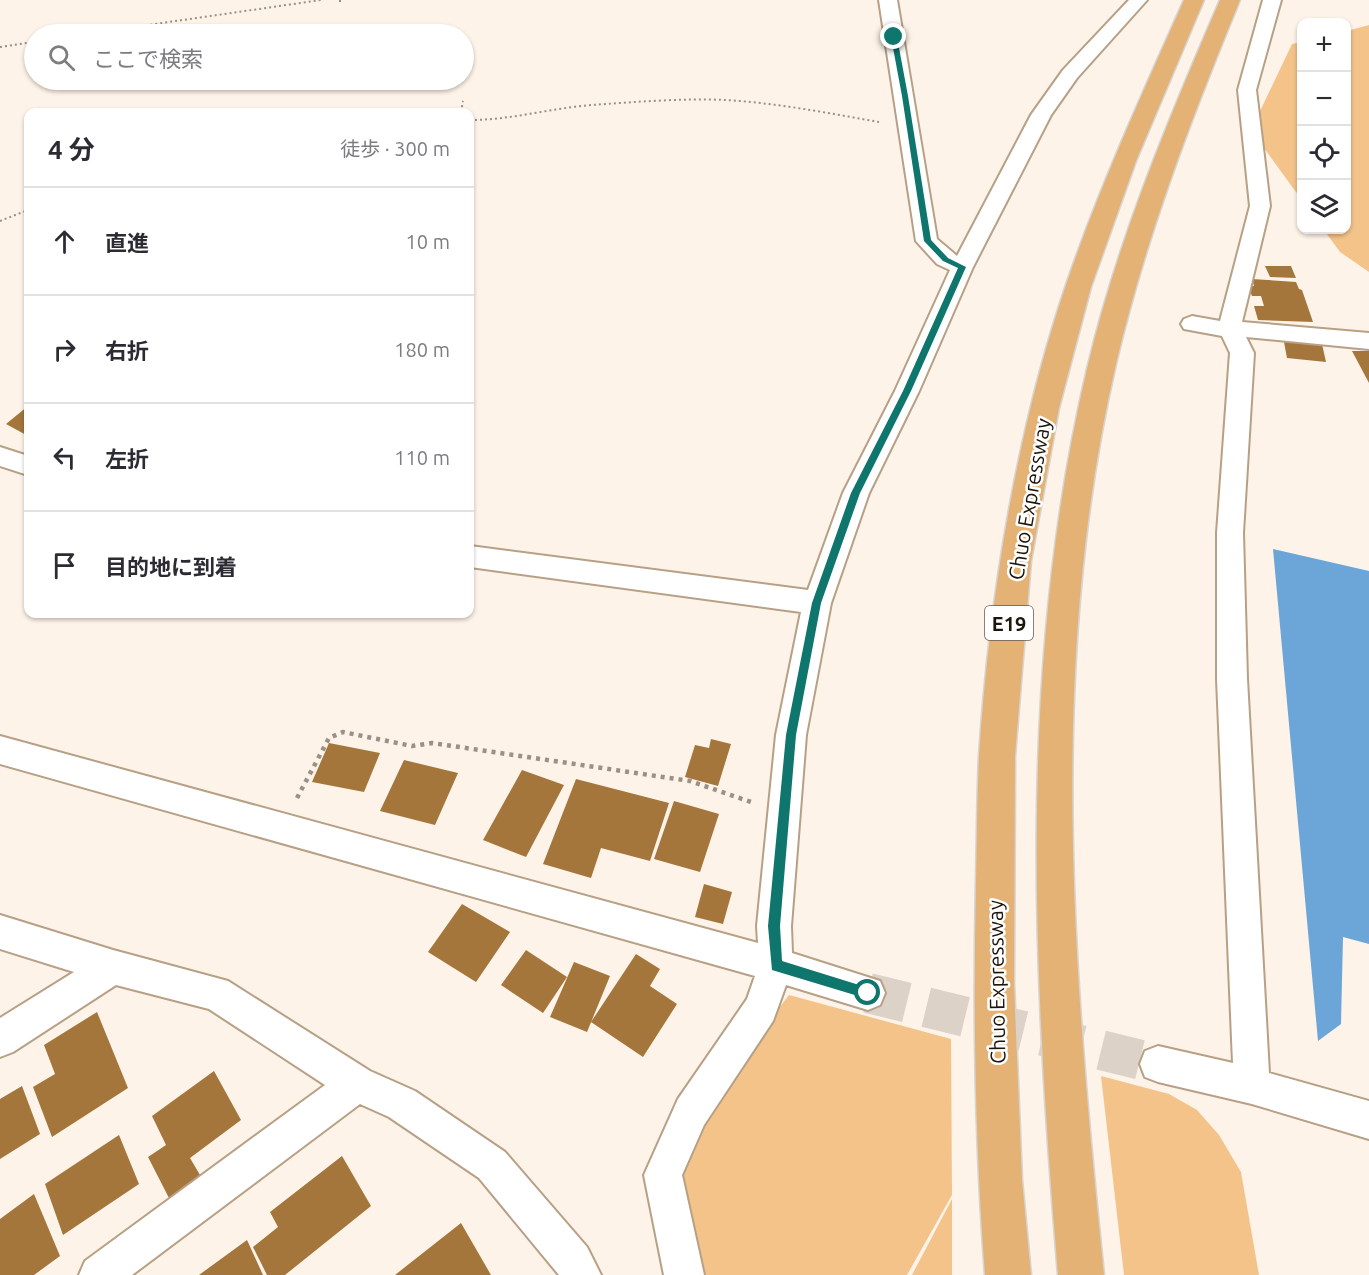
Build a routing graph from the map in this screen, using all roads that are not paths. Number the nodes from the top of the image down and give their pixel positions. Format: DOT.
graph roads {
  1 [pos="888,0"];
  2 [pos="1138,0"];
  3 [pos="1194,0"];
  4 [pos="1230,0"];
  5 [pos="1272,0"];
  6 [pos="962,267"];
  7 [pos="1192,324"];
  8 [pos="1231,330"];
  9 [pos="1369,341"];
  10 [pos="0,456"];
  11 [pos="24,465"];
  12 [pos="474,557"];
  13 [pos="816,603"];
  14 [pos="0,750"];
  15 [pos="0,932"];
  16 [pos="776,965"];
  17 [pos="113,967"];
  18 [pos="868,993"];
  19 [pos="0,1039"];
  20 [pos="1158,1064"];
  21 [pos="357,1084"];
  22 [pos="1252,1086"];
  23 [pos="1369,1120"];
  24 [pos="571,1270"];
  25 [pos="99,1275"];
  26 [pos="684,1275"];
  27 [pos="1008,1275"];
  28 [pos="1081,1275"];
  1 -- 6 [label="street"];
  2 -- 6 [label="street"];
  3 -- 27 [label="highway, Chuo Expressway / E19"];
  4 -- 28 [label="highway, E19"];
  5 -- 8 [label="street"];
  6 -- 13 [label="street"];
  7 -- 8 [label="street"];
  8 -- 9 [label="street"];
  8 -- 22 [label="street"];
  10 -- 11 [label="street"];
  12 -- 13 [label="street"];
  13 -- 16 [label="street"];
  14 -- 16 [label="street"];
  15 -- 17 [label="street"];
  16 -- 18 [label="street"];
  16 -- 26 [label="street"];
  17 -- 19 [label="street"];
  17 -- 21 [label="street"];
  20 -- 22 [label="street"];
  21 -- 24 [label="street"];
  21 -- 25 [label="street"];
  22 -- 23 [label="street"];
}
